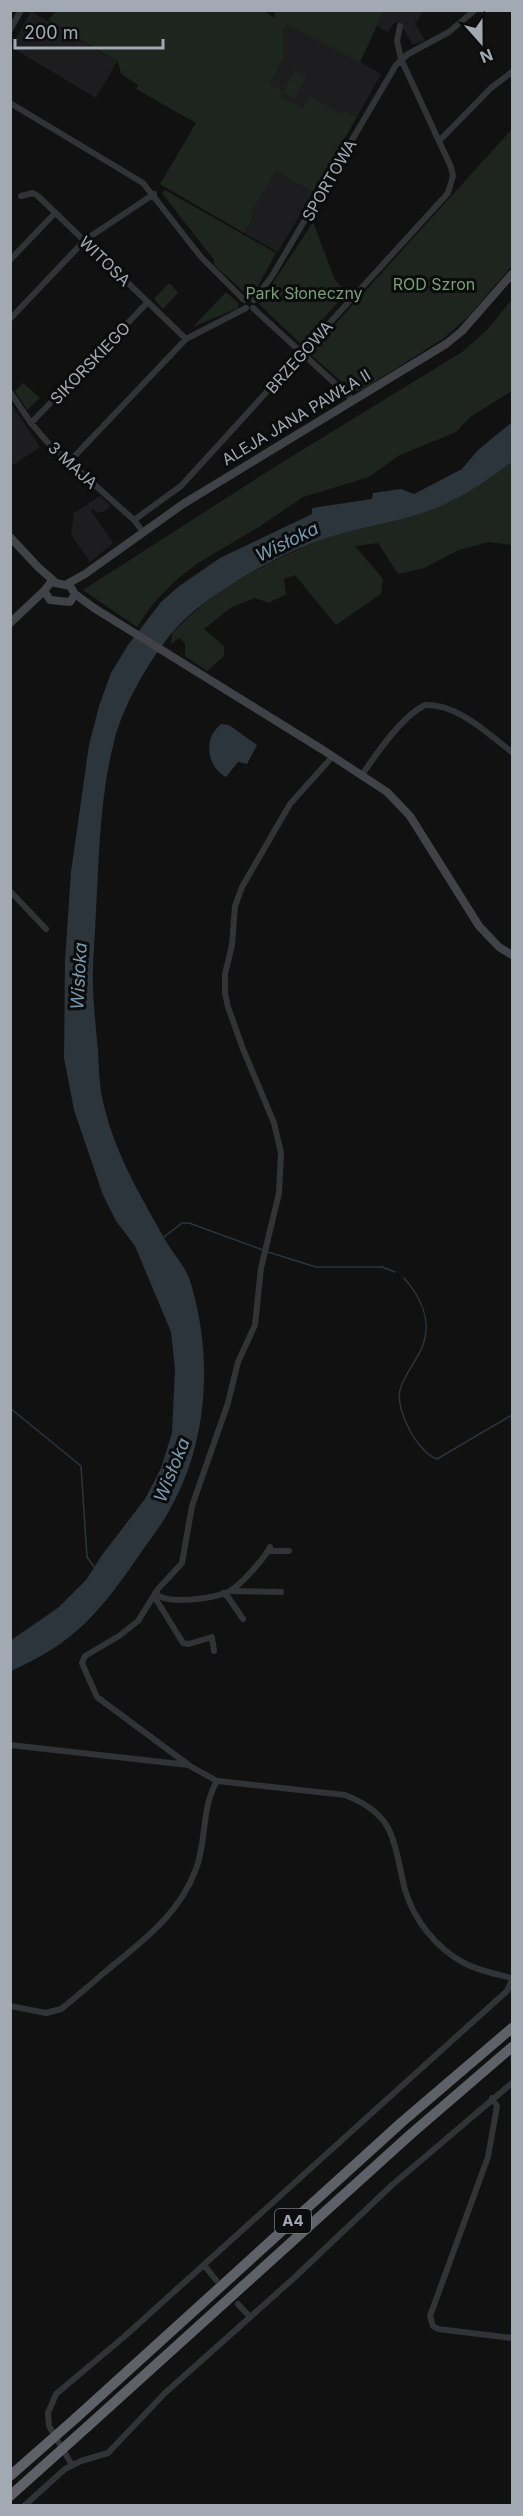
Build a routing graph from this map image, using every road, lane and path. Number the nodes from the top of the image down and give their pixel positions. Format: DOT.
graph roads {
  1 [pos="21,10"];
  2 [pos="475,10"];
  3 [pos="400,26"];
  4 [pos="10,30"];
  5 [pos="401,59"];
  6 [pos="513,72"];
  7 [pos="10,103"];
  8 [pos="440,140"];
  9 [pos="154,194"];
  10 [pos="21,196"];
  11 [pos="55,213"];
  12 [pos="85,240"];
  13 [pos="10,260"];
  14 [pos="513,274"];
  15 [pos="244,300"];
  16 [pos="254,300"];
  17 [pos="148,302"];
  18 [pos="249,308"];
  19 [pos="10,319"];
  20 [pos="186,339"];
  21 [pos="302,353"];
  22 [pos="10,392"];
  23 [pos="353,400"];
  24 [pos="32,423"];
  25 [pos="69,462"];
  26 [pos="134,520"];
  27 [pos="143,532"];
  28 [pos="10,537"];
  29 [pos="38,567"];
  30 [pos="56,582"];
  31 [pos="45,588"];
  32 [pos="72,592"];
  33 [pos="50,600"];
  34 [pos="20,614"];
  35 [pos="10,623"];
  36 [pos="513,752"];
  37 [pos="333,756"];
  38 [pos="362,775"];
  39 [pos="10,891"];
  40 [pos="46,929"];
  41 [pos="513,955"];
  42 [pos="289,1551"];
  43 [pos="226,1592"];
  44 [pos="281,1592"];
  45 [pos="154,1594"];
  46 [pos="243,1619"];
  47 [pos="214,1651"];
  48 [pos="10,1745"];
  49 [pos="190,1766"];
  50 [pos="217,1781"];
  51 [pos="513,1979"];
  52 [pos="10,2006"];
  53 [pos="513,2028"];
  54 [pos="513,2047"];
  55 [pos="513,2083"];
  56 [pos="492,2098"];
  57 [pos="204,2265"];
  58 [pos="216,2280"];
  59 [pos="238,2304"];
  60 [pos="250,2317"];
  61 [pos="513,2338"];
  62 [pos="72,2466"];
  63 [pos="10,2476"];
  64 [pos="10,2496"];
  65 [pos="24,2505"];
  1 -- 4 [label="street"];
  2 -- 5 [label="street, SPORTOWA"];
  3 -- 5 [label="street"];
  5 -- 8 [label="street"];
  5 -- 16 [label="street, SPORTOWA"];
  6 -- 8 [label="street"];
  7 -- 9 [label="street"];
  8 -- 21 [label="street, BRZEGOWA"];
  9 -- 12 [label="street"];
  9 -- 15 [label="street"];
  10 -- 11 [label="street, WITOSA"];
  11 -- 12 [label="street, WITOSA"];
  11 -- 13 [label="street"];
  12 -- 17 [label="street, WITOSA"];
  12 -- 19 [label="street"];
  14 -- 23 [label="street, ALEJA JANA PAWŁA II"];
  15 -- 16 [label="street"];
  15 -- 18 [label="street"];
  16 -- 18 [label="street"];
  17 -- 20 [label="street, WITOSA"];
  17 -- 24 [label="street, SIKORSKIEGO"];
  18 -- 20 [label="street"];
  18 -- 21 [label="street"];
  20 -- 25 [label="street"];
  21 -- 23 [label="street"];
  21 -- 26 [label="street, BRZEGOWA"];
  22 -- 24 [label="street, 3 MAJA"];
  23 -- 27 [label="street, ALEJA JANA PAWŁA II"];
  24 -- 25 [label="street, 3 MAJA"];
  25 -- 26 [label="street, 3 MAJA"];
  26 -- 27 [label="street, 3 MAJA"];
  27 -- 32 [label="street, ALEJA JANA PAWŁA II"];
  28 -- 29 [label="street"];
  29 -- 30 [label="street"];
  29 -- 31 [label="street"];
  30 -- 31 [label="street"];
  30 -- 32 [label="street"];
  31 -- 33 [label="street"];
  31 -- 34 [label="street"];
  32 -- 33 [label="street"];
  32 -- 37 [label="street"];
  33 -- 34 [label="street"];
  34 -- 35 [label="street"];
  36 -- 38 [label="street"];
  37 -- 38 [label="street"];
  37 -- 45 [label="street"];
  38 -- 41 [label="street"];
  39 -- 40 [label="street"];
  42 -- 43 [label="street"];
  43 -- 44 [label="street"];
  43 -- 45 [label="street"];
  43 -- 46 [label="street"];
  45 -- 47 [label="street"];
  45 -- 49 [label="street"];
  48 -- 49 [label="street"];
  49 -- 50 [label="street"];
  50 -- 51 [label="street"];
  50 -- 52 [label="street"];
  51 -- 57 [label="street"];
  53 -- 63 [label="highway, A4, bridge"];
  54 -- 64 [label="highway, A4, bridge"];
  55 -- 56 [label="street"];
  56 -- 60 [label="street"];
  56 -- 61 [label="street"];
  57 -- 58 [label="street"];
  57 -- 62 [label="street"];
  59 -- 60 [label="street"];
  60 -- 62 [label="street"];
  62 -- 65 [label="street"];
}
